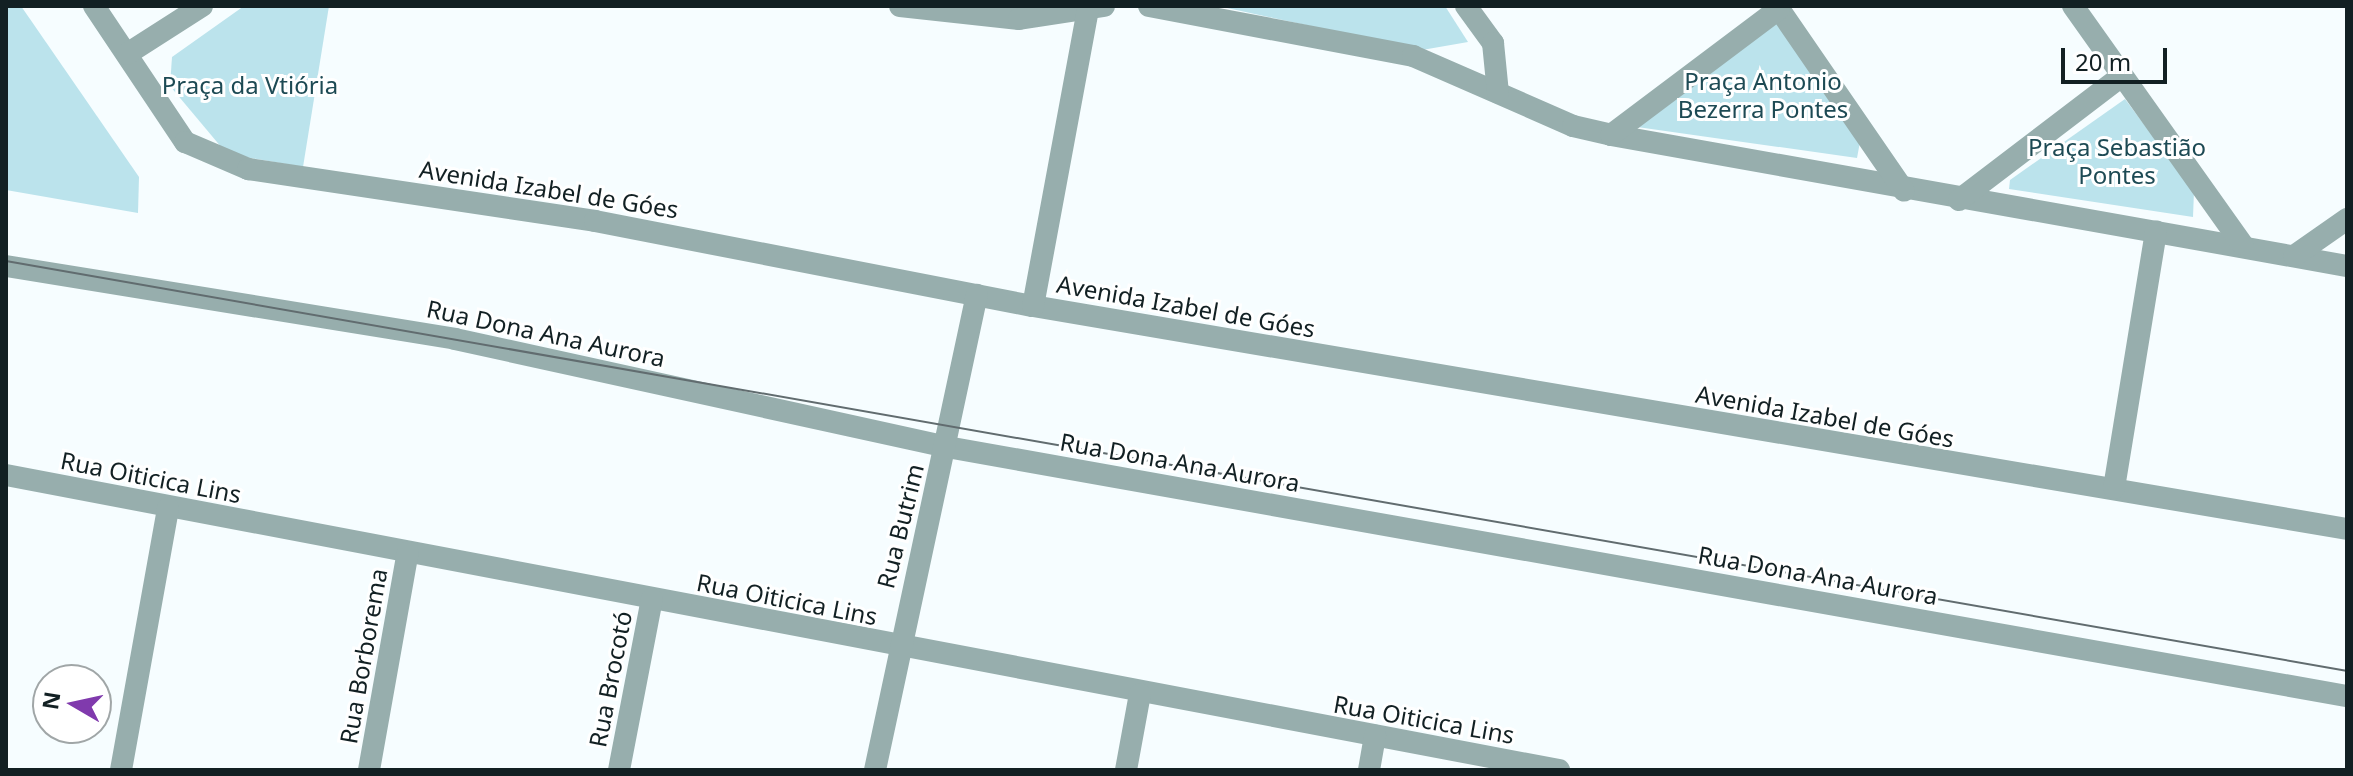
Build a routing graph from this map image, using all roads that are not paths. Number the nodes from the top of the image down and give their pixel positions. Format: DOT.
graph roads {
  1 [pos="94,6"];
  2 [pos="202,6"];
  3 [pos="900,6"];
  4 [pos="1149,6"];
  5 [pos="1466,6"];
  6 [pos="2073,6"];
  7 [pos="1096,8"];
  8 [pos="1778,8"];
  9 [pos="127,54"];
  10 [pos="2122,76"];
  11 [pos="1498,93"];
  12 [pos="1611,135"];
  13 [pos="1904,191"];
  14 [pos="1959,200"];
  15 [pos="2347,219"];
  16 [pos="2156,231"];
  17 [pos="2242,244"];
  18 [pos="2294,256"];
  19 [pos="6,266"];
  20 [pos="2347,266"];
  21 [pos="977,295"];
  22 [pos="1033,306"];
  23 [pos="947,447"];
  24 [pos="6,475"];
  25 [pos="2114,488"];
  26 [pos="168,508"];
  27 [pos="2347,529"];
  28 [pos="408,552"];
  29 [pos="652,599"];
  30 [pos="897,647"];
  31 [pos="1140,694"];
  32 [pos="2347,696"];
  33 [pos="1375,736"];
  34 [pos="121,770"];
  35 [pos="369,770"];
  36 [pos="619,770"];
  37 [pos="875,770"];
  38 [pos="1126,770"];
  39 [pos="1369,770"];
  40 [pos="1559,770"];
  1 -- 9 [label="street, Avenida Izabel de Góes"];
  2 -- 9 [label="street"];
  3 -- 7 [label="street"];
  4 -- 11 [label="street"];
  5 -- 11 [label="street"];
  6 -- 10 [label="street"];
  7 -- 22 [label="street"];
  8 -- 12 [label="street"];
  8 -- 13 [label="street"];
  9 -- 21 [label="street, Avenida Izabel de Góes"];
  10 -- 14 [label="street"];
  10 -- 17 [label="street"];
  11 -- 12 [label="street"];
  12 -- 13 [label="street"];
  13 -- 14 [label="street"];
  14 -- 16 [label="street"];
  15 -- 18 [label="street"];
  16 -- 17 [label="street"];
  16 -- 25 [label="street"];
  17 -- 18 [label="street"];
  18 -- 20 [label="street"];
  19 -- 23 [label="street, Rua Dona Ana Aurora"];
  21 -- 22 [label="street, Avenida Izabel de Góes"];
  21 -- 23 [label="street, Rua Butrim"];
  22 -- 25 [label="street, Avenida Izabel de Góes"];
  23 -- 30 [label="street, Rua Butrim"];
  23 -- 32 [label="street, Rua Dona Ana Aurora"];
  24 -- 26 [label="street, Rua Oiticica Lins"];
  25 -- 27 [label="street, Avenida Izabel de Góes"];
  26 -- 28 [label="street, Rua Oiticica Lins"];
  26 -- 34 [label="street"];
  28 -- 29 [label="street, Rua Oiticica Lins"];
  28 -- 35 [label="street, Rua Borborema"];
  29 -- 30 [label="street, Rua Oiticica Lins"];
  29 -- 36 [label="street, Rua Brocotó"];
  30 -- 31 [label="street, Rua Oiticica Lins"];
  30 -- 37 [label="street, Rua Butrim"];
  31 -- 33 [label="street, Rua Oiticica Lins"];
  31 -- 38 [label="street"];
  33 -- 39 [label="street"];
  33 -- 40 [label="street, Rua Oiticica Lins"];
}
